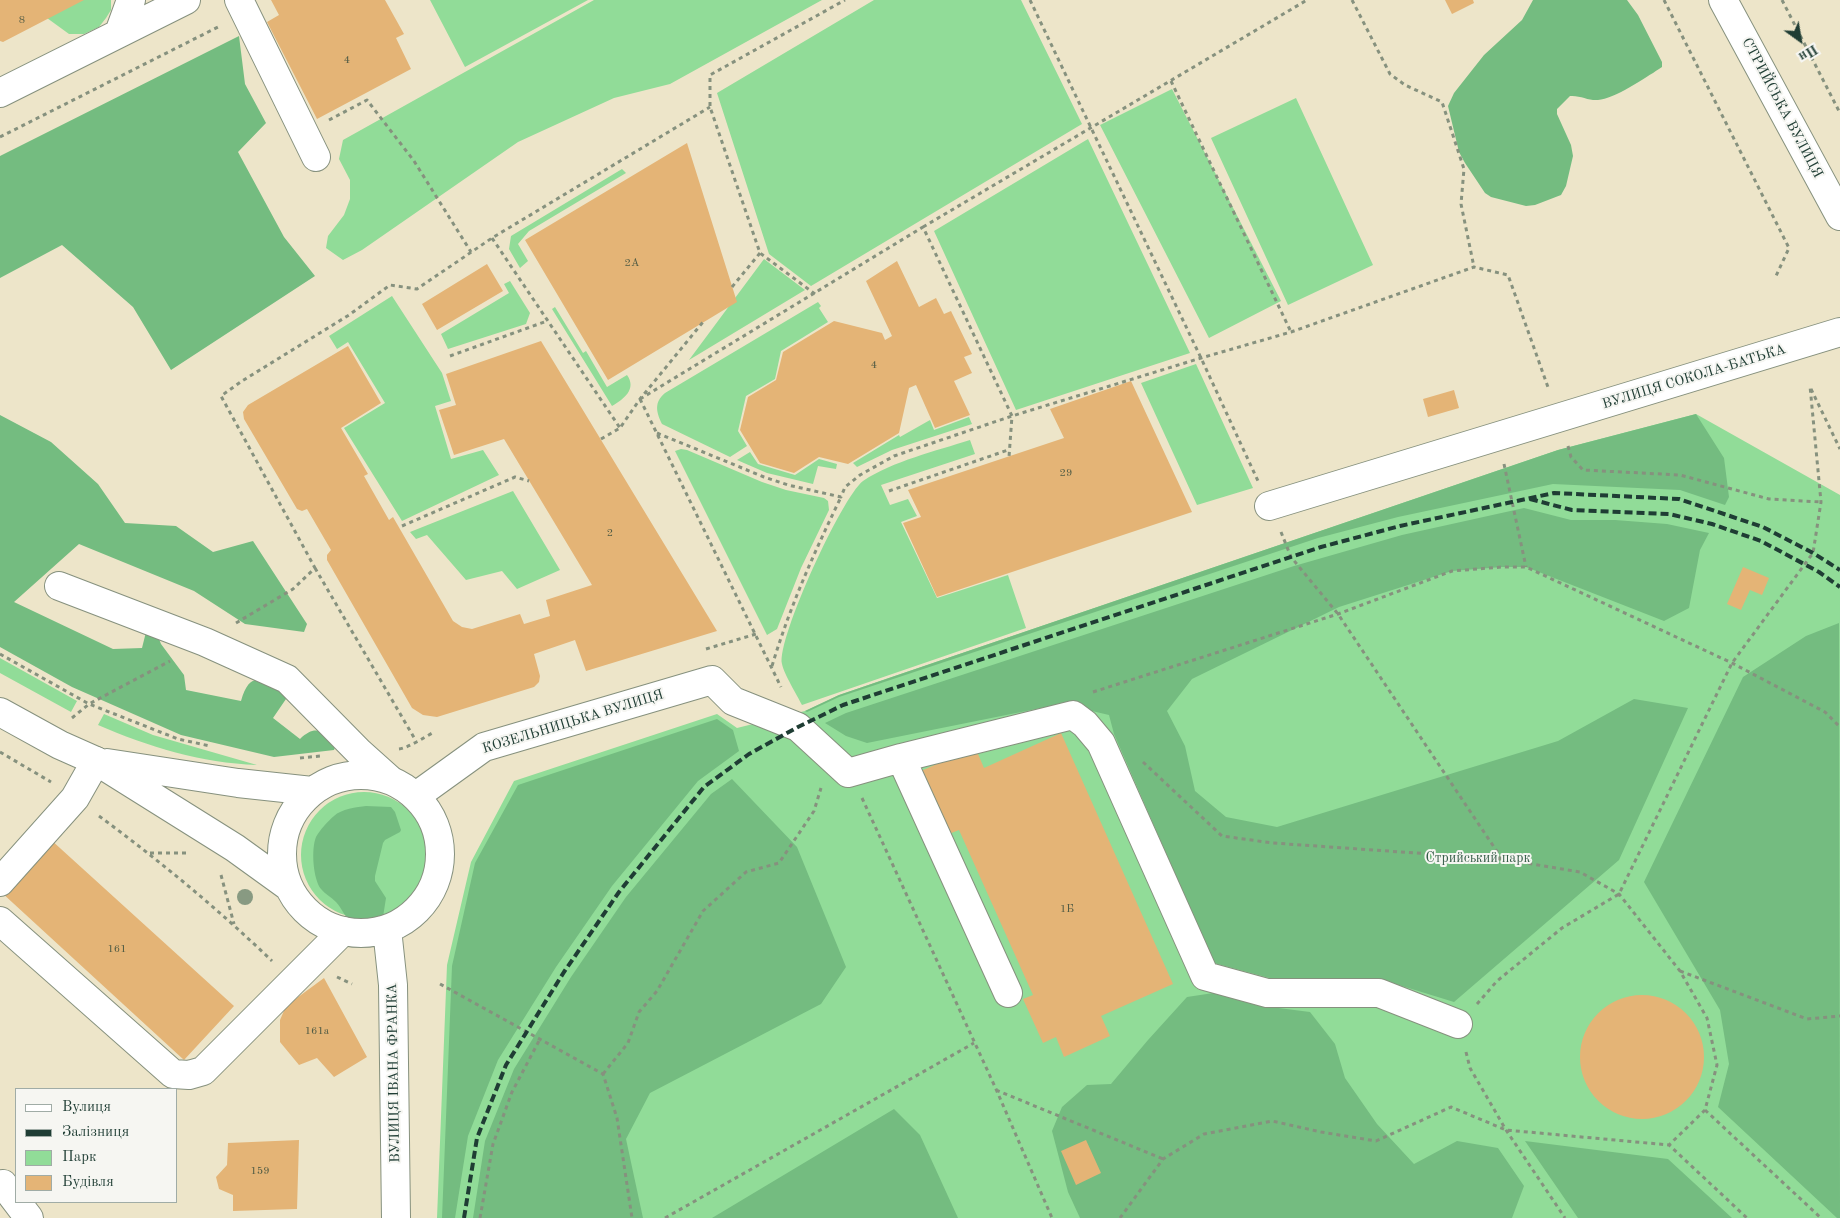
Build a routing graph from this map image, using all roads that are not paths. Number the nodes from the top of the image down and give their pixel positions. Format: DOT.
graph roads {
  1 [pos="131,0"];
  2 [pos="186,0"];
  3 [pos="1724,0"];
  4 [pos="242,7"];
  5 [pos="119,33"];
  6 [pos="0,93"];
  7 [pos="311,145"];
  8 [pos="1840,216"];
  9 [pos="1840,332"];
  10 [pos="1269,506"];
  11 [pos="59,586"];
  12 [pos="0,712"];
  13 [pos="901,758"];
  14 [pos="96,761"];
  15 [pos="389,778"];
  16 [pos="312,791"];
  17 [pos="416,796"];
  18 [pos="0,882"];
  19 [pos="289,887"];
  20 [pos="0,921"];
  21 [pos="387,929"];
  22 [pos="343,931"];
  23 [pos="1008,993"];
  24 [pos="1458,1024"];
  25 [pos="2,1184"];
  26 [pos="15,1200"];
  27 [pos="17,1203"];
  28 [pos="29,1218"];
  29 [pos="396,1218"];
  1 -- 5 [label="main road"];
  2 -- 5 [label="main road"];
  3 -- 8 [label="main road, СТРИЙСЬКА ВУЛИЦЯ"];
  4 -- 7 [label="main road"];
  5 -- 6 [label="main road"];
  9 -- 10 [label="main road, ВУЛИЦЯ СОКОЛА-БАТЬКА"];
  11 -- 15 [label="main road"];
  12 -- 14 [label="main road"];
  13 -- 17 [label="main road, КОЗЕЛЬНИЦЬКА ВУЛИЦЯ"];
  13 -- 23 [label="main road"];
  13 -- 24 [label="main road"];
  14 -- 16 [label="main road"];
  14 -- 18 [label="main road"];
  14 -- 19 [label="main road"];
  15 -- 16 [label="main road"];
  15 -- 17 [label="main road"];
  16 -- 19 [label="main road"];
  17 -- 21 [label="main road"];
  19 -- 22 [label="main road"];
  20 -- 22 [label="main road"];
  21 -- 22 [label="main road"];
  21 -- 29 [label="main road, ВУЛИЦЯ ІВАНА ФРАНКА"];
  25 -- 26 [label="main road"];
  27 -- 28 [label="main road"];
}
